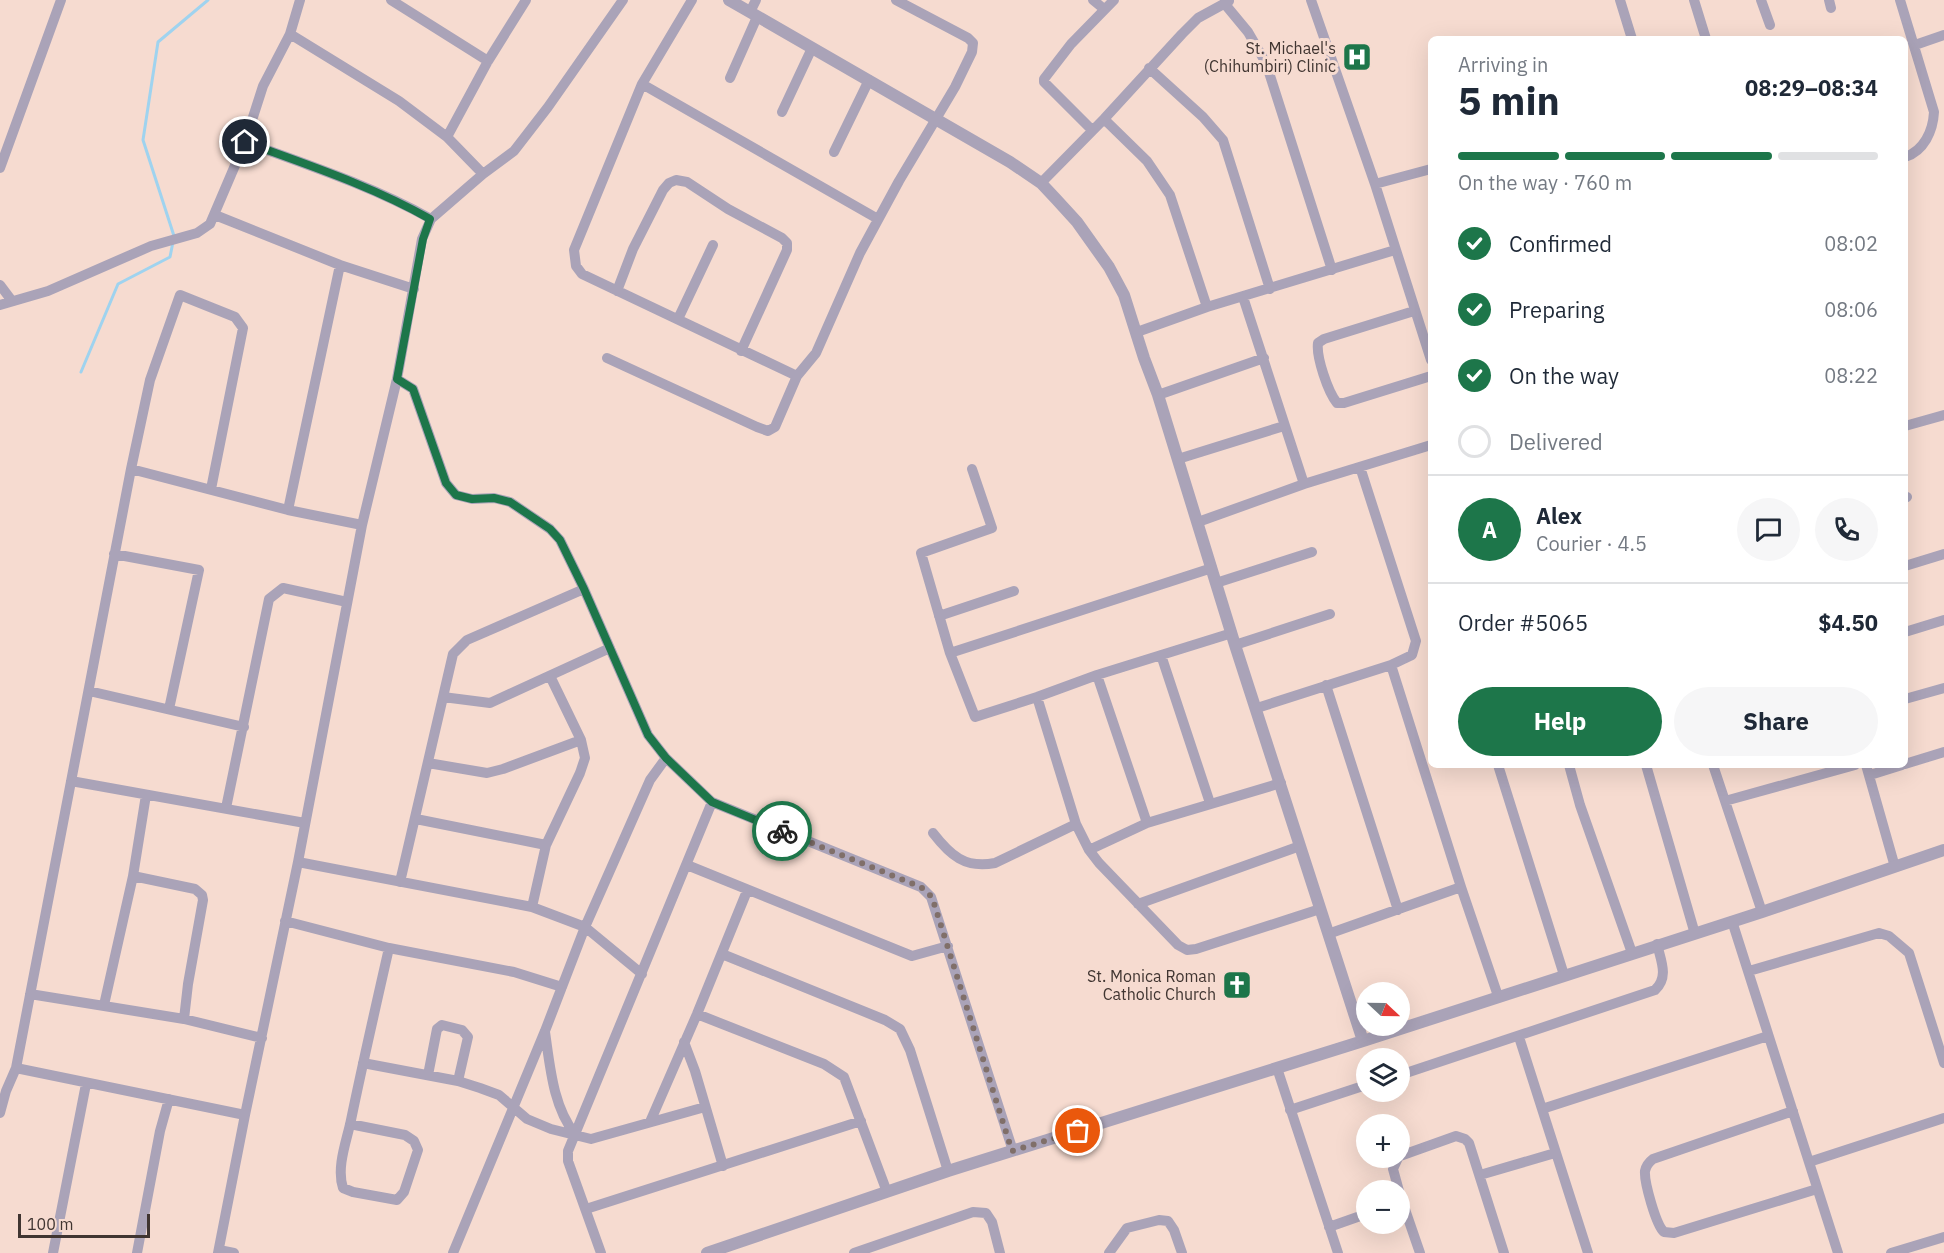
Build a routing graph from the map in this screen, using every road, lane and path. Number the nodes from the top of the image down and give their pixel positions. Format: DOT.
graph roads {
  1 [pos="61,0"];
  2 [pos="300,0"];
  3 [pos="391,0"];
  4 [pos="526,0"];
  5 [pos="623,0"];
  6 [pos="692,0"];
  7 [pos="729,0"];
  8 [pos="756,0"];
  9 [pos="896,0"];
  10 [pos="1093,0"];
  11 [pos="1114,0"];
  12 [pos="1311,0"];
  13 [pos="1620,0"];
  14 [pos="1694,0"];
  15 [pos="1761,0"];
  16 [pos="1900,0"];
  17 [pos="1227,2"];
  18 [pos="1209,4"];
  19 [pos="1104,9"];
  20 [pos="753,14"];
  21 [pos="1770,24"];
  22 [pos="290,34"];
  23 [pos="1944,35"];
  24 [pos="1631,36"];
  25 [pos="1705,36"];
  26 [pos="1915,45"];
  27 [pos="812,48"];
  28 [pos="488,61"];
  29 [pos="1149,68"];
  30 [pos="730,78"];
  31 [pos="869,80"];
  32 [pos="642,84"];
  33 [pos="1939,111"];
  34 [pos="782,112"];
  35 [pos="937,119"];
  36 [pos="1104,119"];
  37 [pos="1092,130"];
  38 [pos="447,137"];
  39 [pos="245,142"];
  40 [pos="834,152"];
  41 [pos="1908,156"];
  42 [pos="0,168"];
  43 [pos="1428,170"];
  44 [pos="483,174"];
  45 [pos="1041,183"];
  46 [pos="1376,184"];
  47 [pos="215,215"];
  48 [pos="430,219"];
  49 [pos="878,219"];
  50 [pos="713,245"];
  51 [pos="1395,250"];
  52 [pos="340,265"];
  53 [pos="1332,270"];
  54 [pos="0,285"];
  55 [pos="414,289"];
  56 [pos="1270,289"];
  57 [pos="617,291"];
  58 [pos="1243,297"];
  59 [pos="12,301"];
  60 [pos="0,305"];
  61 [pos="1207,307"];
  62 [pos="1414,311"];
  63 [pos="678,319"];
  64 [pos="1137,332"];
  65 [pos="741,351"];
  66 [pos="1428,351"];
  67 [pos="607,358"];
  68 [pos="1264,358"];
  69 [pos="797,376"];
  70 [pos="1428,377"];
  71 [pos="397,379"];
  72 [pos="1158,395"];
  73 [pos="1944,415"];
  74 [pos="1908,425"];
  75 [pos="1284,426"];
  76 [pos="1428,447"];
  77 [pos="1178,459"];
  78 [pos="1360,467"];
  79 [pos="131,469"];
  80 [pos="972,469"];
  81 [pos="1304,484"];
  82 [pos="211,489"];
  83 [pos="288,510"];
  84 [pos="1198,522"];
  85 [pos="362,525"];
  86 [pos="1312,552"];
  87 [pos="1944,554"];
  88 [pos="114,555"];
  89 [pos="1908,565"];
  90 [pos="1212,568"];
  91 [pos="1216,583"];
  92 [pos="584,589"];
  93 [pos="1014,591"];
  94 [pos="347,602"];
  95 [pos="1330,614"];
  96 [pos="939,616"];
  97 [pos="1944,620"];
  98 [pos="1908,631"];
  99 [pos="1234,639"];
  100 [pos="610,648"];
  101 [pos="950,653"];
  102 [pos="1161,655"];
  103 [pos="1391,665"];
  104 [pos="1097,675"];
  105 [pos="550,676"];
  106 [pos="1326,685"];
  107 [pos="1944,688"];
  108 [pos="89,691"];
  109 [pos="443,696"];
  110 [pos="1037,697"];
  111 [pos="1908,698"];
  112 [pos="1257,708"];
  113 [pos="169,709"];
  114 [pos="244,727"];
  115 [pos="581,740"];
  116 [pos="1944,752"];
  117 [pos="666,758"];
  118 [pos="428,763"];
  119 [pos="1908,764"];
  120 [pos="1499,768"];
  121 [pos="1570,768"];
  122 [pos="1647,768"];
  123 [pos="1714,768"];
  124 [pos="1844,768"];
  125 [pos="1868,770"];
  126 [pos="71,781"];
  127 [pos="1281,783"];
  128 [pos="146,795"];
  129 [pos="1725,801"];
  130 [pos="712,802"];
  131 [pos="1210,803"];
  132 [pos="226,808"];
  133 [pos="416,819"];
  134 [pos="305,823"];
  135 [pos="1076,824"];
  136 [pos="1147,824"];
  137 [pos="933,833"];
  138 [pos="546,844"];
  139 [pos="1300,846"];
  140 [pos="1089,850"];
  141 [pos="1944,850"];
  142 [pos="298,861"];
  143 [pos="687,865"];
  144 [pos="1895,867"];
  145 [pos="133,876"];
  146 [pos="400,882"];
  147 [pos="1461,887"];
  148 [pos="747,891"];
  149 [pos="1138,904"];
  150 [pos="532,907"];
  151 [pos="1320,909"];
  152 [pos="1398,910"];
  153 [pos="1762,912"];
  154 [pos="285,921"];
  155 [pos="1732,921"];
  156 [pos="585,927"];
  157 [pos="1695,933"];
  158 [pos="1328,934"];
  159 [pos="1657,944"];
  160 [pos="948,946"];
  161 [pos="389,948"];
  162 [pos="1632,953"];
  163 [pos="722,954"];
  164 [pos="1749,971"];
  165 [pos="642,974"];
  166 [pos="1564,975"];
  167 [pos="562,987"];
  168 [pos="30,994"];
  169 [pos="1498,996"];
  170 [pos="104,1005"];
  171 [pos="697,1014"];
  172 [pos="184,1019"];
  173 [pos="545,1031"];
  174 [pos="1768,1036"];
  175 [pos="1519,1037"];
  176 [pos="262,1038"];
  177 [pos="1363,1041"];
  178 [pos="684,1042"];
  179 [pos="363,1063"];
  180 [pos="1944,1063"];
  181 [pos="16,1068"];
  182 [pos="1277,1068"];
  183 [pos="1410,1072"];
  184 [pos="428,1076"];
  185 [pos="458,1081"];
  186 [pos="86,1084"];
  187 [pos="1356,1088"];
  188 [pos="169,1099"];
  189 [pos="513,1107"];
  190 [pos="705,1107"];
  191 [pos="1542,1108"];
  192 [pos="1290,1110"];
  193 [pos="1793,1111"];
  194 [pos="0,1113"];
  195 [pos="245,1115"];
  196 [pos="1944,1118"];
  197 [pos="861,1121"];
  198 [pos="650,1122"];
  199 [pos="350,1124"];
  200 [pos="575,1134"];
  201 [pos="1012,1151"];
  202 [pos="1410,1153"];
  203 [pos="1555,1153"];
  204 [pos="1809,1162"];
  205 [pos="723,1166"];
  206 [pos="948,1171"];
  207 [pos="1480,1175"];
  208 [pos="1817,1189"];
  209 [pos="887,1192"];
  210 [pos="586,1209"];
  211 [pos="1356,1218"];
  212 [pos="1410,1226"];
  213 [pos="1329,1227"];
  214 [pos="1944,1237"];
  215 [pos="1921,1249"];
  216 [pos="218,1252"];
  217 [pos="53,1253"];
  218 [pos="137,1253"];
  219 [pos="234,1253"];
  220 [pos="453,1253"];
  221 [pos="601,1253"];
  222 [pos="707,1253"];
  223 [pos="854,1253"];
  224 [pos="1000,1253"];
  225 [pos="1109,1253"];
  226 [pos="1182,1253"];
  227 [pos="1338,1253"];
  228 [pos="1420,1253"];
  229 [pos="1504,1253"];
  230 [pos="1588,1253"];
  231 [pos="1838,1253"];
  232 [pos="1891,1253"];
  1 -- 42 [label="street"];
  2 -- 22 [label="street"];
  3 -- 28 [label="street"];
  4 -- 28 [label="street"];
  5 -- 44 [label="street"];
  6 -- 32 [label="street"];
  7 -- 20 [label="street"];
  8 -- 20 [label="street"];
  9 -- 35 [label="street"];
  10 -- 19 [label="street"];
  11 -- 19 [label="street"];
  12 -- 46 [label="street"];
  13 -- 24 [label="street"];
  14 -- 25 [label="street"];
  15 -- 21 [label="street"];
  16 -- 26 [label="street"];
  17 -- 18 [label="street"];
  17 -- 53 [label="street"];
  18 -- 29 [label="street"];
  19 -- 37 [label="street"];
  20 -- 27 [label="street"];
  20 -- 30 [label="street"];
  22 -- 38 [label="street"];
  22 -- 39 [label="street"];
  23 -- 26 [label="street"];
  26 -- 33 [label="street"];
  27 -- 31 [label="street"];
  27 -- 34 [label="street"];
  28 -- 38 [label="street"];
  29 -- 36 [label="street"];
  29 -- 56 [label="street"];
  31 -- 35 [label="street"];
  31 -- 40 [label="street"];
  32 -- 49 [label="street"];
  32 -- 57 [label="street"];
  33 -- 41 [label="street"];
  35 -- 45 [label="street"];
  35 -- 49 [label="street"];
  36 -- 37 [label="street"];
  36 -- 61 [label="street"];
  37 -- 45 [label="street"];
  38 -- 44 [label="street"];
  39 -- 47 [label="street"];
  39 -- 48 [label="street"];
  43 -- 46 [label="street"];
  44 -- 48 [label="street"];
  45 -- 64 [label="street"];
  46 -- 51 [label="street"];
  47 -- 52 [label="street"];
  47 -- 59 [label="street"];
  48 -- 55 [label="street"];
  49 -- 69 [label="street"];
  50 -- 63 [label="street"];
  51 -- 53 [label="street"];
  51 -- 62 [label="street"];
  52 -- 55 [label="street"];
  52 -- 83 [label="street"];
  53 -- 56 [label="street"];
  54 -- 59 [label="street"];
  55 -- 71 [label="street"];
  56 -- 58 [label="street"];
  57 -- 63 [label="street"];
  57 -- 65 [label="street"];
  58 -- 61 [label="street"];
  58 -- 68 [label="street"];
  59 -- 60 [label="street"];
  61 -- 64 [label="street"];
  62 -- 66 [label="street"];
  62 -- 70 [label="street"];
  63 -- 65 [label="street"];
  64 -- 72 [label="street"];
  65 -- 69 [label="street"];
  67 -- 69 [label="street"];
  68 -- 72 [label="street"];
  68 -- 75 [label="street"];
  71 -- 85 [label="street"];
  71 -- 92 [label="street"];
  72 -- 77 [label="street"];
  73 -- 74 [label="street"];
  75 -- 77 [label="street"];
  75 -- 81 [label="street"];
  76 -- 78 [label="street"];
  77 -- 84 [label="street"];
  78 -- 81 [label="street"];
  78 -- 103 [label="street"];
  79 -- 82 [label="street"];
  79 -- 82 [label="street"];
  79 -- 88 [label="street"];
  80 -- 96 [label="street"];
  81 -- 84 [label="street"];
  82 -- 83 [label="street"];
  83 -- 85 [label="street"];
  84 -- 90 [label="street"];
  85 -- 94 [label="street"];
  86 -- 91 [label="street"];
  87 -- 89 [label="street"];
  88 -- 108 [label="street"];
  88 -- 113 [label="street"];
  90 -- 91 [label="street"];
  90 -- 101 [label="street"];
  91 -- 99 [label="street"];
  92 -- 100 [label="street"];
  92 -- 109 [label="street"];
  93 -- 96 [label="street"];
  94 -- 114 [label="street"];
  94 -- 134 [label="street"];
  95 -- 99 [label="street"];
  96 -- 101 [label="street"];
  97 -- 98 [label="street"];
  99 -- 102 [label="street"];
  99 -- 112 [label="street"];
  100 -- 105 [label="street"];
  100 -- 117 [label="street"];
  101 -- 110 [label="street"];
  102 -- 104 [label="street"];
  102 -- 131 [label="street"];
  103 -- 106 [label="street"];
  103 -- 147 [label="street"];
  104 -- 110 [label="street"];
  104 -- 136 [label="street"];
  105 -- 109 [label="street"];
  105 -- 115 [label="street"];
  106 -- 112 [label="street"];
  106 -- 152 [label="street"];
  107 -- 111 [label="street"];
  108 -- 113 [label="street"];
  108 -- 126 [label="street"];
  109 -- 118 [label="street"];
  110 -- 135 [label="street"];
  112 -- 127 [label="street"];
  113 -- 114 [label="street"];
  114 -- 132 [label="street"];
  115 -- 118 [label="street"];
  115 -- 138 [label="street"];
  116 -- 119 [label="street"];
  117 -- 130 [label="street"];
  117 -- 156 [label="street"];
  118 -- 133 [label="street"];
  120 -- 166 [label="street"];
  121 -- 162 [label="street"];
  122 -- 157 [label="street"];
  123 -- 129 [label="street"];
  124 -- 129 [label="street"];
  125 -- 144 [label="street"];
  126 -- 128 [label="street"];
  126 -- 168 [label="street"];
  127 -- 131 [label="street"];
  127 -- 139 [label="street"];
  128 -- 132 [label="street"];
  128 -- 145 [label="street"];
  129 -- 153 [label="street"];
  130 -- 143 [label="street"];
  130 -- 160 [label="street"];
  131 -- 136 [label="street"];
  132 -- 134 [label="street"];
  133 -- 138 [label="street"];
  133 -- 146 [label="street"];
  134 -- 142 [label="street"];
  135 -- 137 [label="street"];
  135 -- 140 [label="street"];
  136 -- 140 [label="street"];
  138 -- 150 [label="street"];
  139 -- 149 [label="street"];
  139 -- 151 [label="street"];
  140 -- 149 [label="street"];
  141 -- 144 [label="street"];
  142 -- 146 [label="street"];
  142 -- 154 [label="street"];
  143 -- 148 [label="street"];
  143 -- 165 [label="street"];
  144 -- 153 [label="street"];
  145 -- 170 [label="street"];
  145 -- 172 [label="street"];
  146 -- 150 [label="street"];
  147 -- 152 [label="street"];
  147 -- 169 [label="street"];
  148 -- 160 [label="street"];
  148 -- 163 [label="street"];
  149 -- 151 [label="street"];
  150 -- 156 [label="street"];
  151 -- 158 [label="street"];
  152 -- 158 [label="street"];
  153 -- 155 [label="street"];
  154 -- 161 [label="street"];
  154 -- 176 [label="street"];
  155 -- 157 [label="street"];
  155 -- 164 [label="street"];
  156 -- 165 [label="street"];
  156 -- 167 [label="street"];
  157 -- 159 [label="street"];
  158 -- 177 [label="street"];
  159 -- 162 [label="street"];
  159 -- 175 [label="street"];
  160 -- 201 [label="street"];
  161 -- 167 [label="street"];
  161 -- 179 [label="street"];
  162 -- 166 [label="street"];
  163 -- 171 [label="street"];
  163 -- 206 [label="street"];
  164 -- 174 [label="street"];
  164 -- 180 [label="street"];
  165 -- 200 [label="street"];
  166 -- 169 [label="street"];
  167 -- 173 [label="street"];
  168 -- 170 [label="street"];
  168 -- 181 [label="street"];
  169 -- 177 [label="street"];
  170 -- 172 [label="street"];
  171 -- 178 [label="street"];
  171 -- 197 [label="street"];
  172 -- 176 [label="street"];
  173 -- 189 [label="street"];
  173 -- 200 [label="street"];
  174 -- 191 [label="street"];
  174 -- 193 [label="street"];
  175 -- 183 [label="street"];
  175 -- 191 [label="street"];
  176 -- 195 [label="street"];
  177 -- 182 [label="street"];
  178 -- 190 [label="street"];
  178 -- 198 [label="street"];
  179 -- 184 [label="street"];
  179 -- 199 [label="street"];
  181 -- 186 [label="street"];
  181 -- 194 [label="street"];
  182 -- 192 [label="street"];
  182 -- 201 [label="street"];
  184 -- 185 [label="street"];
  184 -- 185 [label="street"];
  185 -- 189 [label="street"];
  186 -- 188 [label="street"];
  186 -- 217 [label="street"];
  187 -- 192 [label="street"];
  188 -- 195 [label="street"];
  188 -- 218 [label="street"];
  189 -- 200 [label="street"];
  189 -- 220 [label="street"];
  190 -- 198 [label="street"];
  190 -- 205 [label="street"];
  191 -- 203 [label="street"];
  192 -- 213 [label="street"];
  193 -- 204 [label="street"];
  193 -- 208 [label="street"];
  195 -- 216 [label="street"];
  196 -- 204 [label="street"];
  197 -- 205 [label="street"];
  197 -- 209 [label="street"];
  198 -- 200 [label="street"];
  199 -- 199 [label="street"];
  200 -- 210 [label="street"];
  201 -- 206 [label="street"];
  202 -- 207 [label="street"];
  203 -- 207 [label="street"];
  203 -- 230 [label="street"];
  204 -- 208 [label="street"];
  205 -- 210 [label="street"];
  206 -- 209 [label="street"];
  207 -- 229 [label="street"];
  208 -- 231 [label="street"];
  209 -- 222 [label="street"];
  210 -- 221 [label="street"];
  211 -- 213 [label="street"];
  212 -- 228 [label="street"];
  213 -- 227 [label="street"];
  214 -- 215 [label="street"];
  215 -- 232 [label="street"];
  216 -- 219 [label="street"];
  223 -- 224 [label="street"];
  225 -- 226 [label="street"];
}
